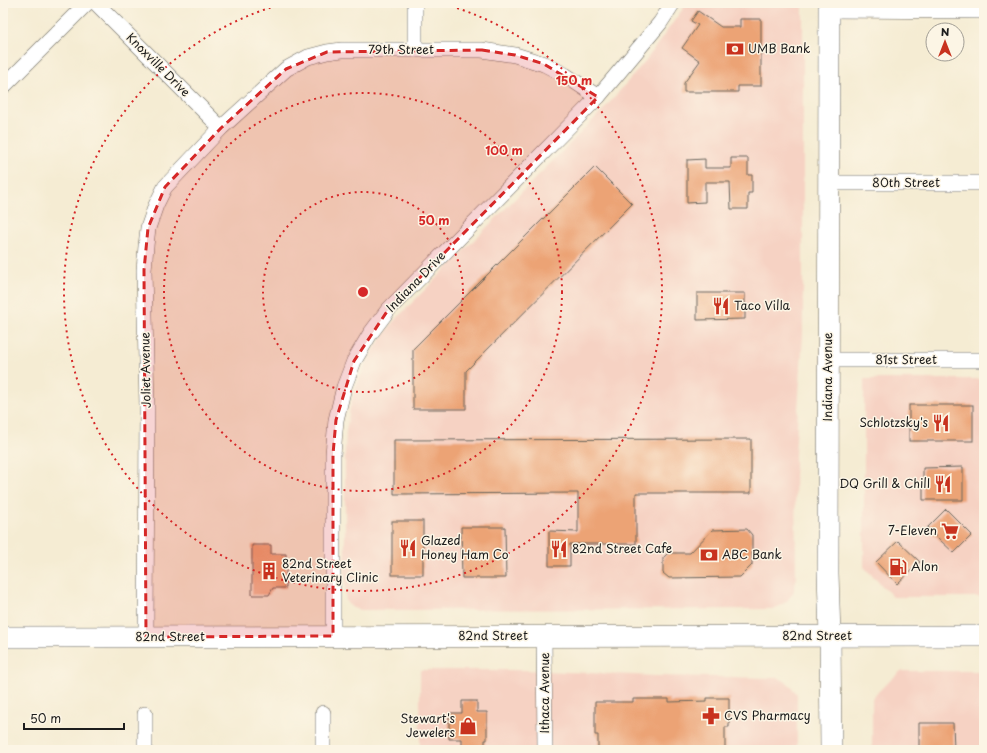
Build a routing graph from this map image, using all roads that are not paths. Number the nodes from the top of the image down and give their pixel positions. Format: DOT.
graph roads {
  1 [pos="87,3"];
  2 [pos="96,3"];
  3 [pos="415,3"];
  4 [pos="673,3"];
  5 [pos="829,7"];
  6 [pos="984,11"];
  7 [pos="415,50"];
  8 [pos="3,87"];
  9 [pos="598,97"];
  10 [pos="221,128"];
  11 [pos="828,183"];
  12 [pos="984,183"];
  13 [pos="828,360"];
  14 [pos="984,360"];
  15 [pos="333,636"];
  16 [pos="544,636"];
  17 [pos="830,636"];
  18 [pos="984,636"];
  19 [pos="3,637"];
  20 [pos="146,637"];
  21 [pos="323,713"];
  22 [pos="145,714"];
  23 [pos="145,750"];
  24 [pos="323,750"];
  25 [pos="545,750"];
  26 [pos="831,750"];
  1 -- 8 [label="street"];
  2 -- 10 [label="street, Knoxville Drive"];
  3 -- 7 [label="street"];
  4 -- 9 [label="street, Indiana Drive"];
  5 -- 6 [label="street"];
  5 -- 11 [label="main road, Indiana Avenue"];
  7 -- 9 [label="street, 79th Street"];
  7 -- 10 [label="street, 79th Street"];
  9 -- 15 [label="street, Indiana Drive"];
  10 -- 20 [label="street, Joliet Avenue"];
  11 -- 12 [label="street, 80th Street"];
  11 -- 13 [label="main road, Indiana Avenue"];
  13 -- 14 [label="street, 81st Street"];
  13 -- 17 [label="main road, Indiana Avenue"];
  15 -- 16 [label="main road, 82nd Street"];
  15 -- 20 [label="main road, 82nd Street"];
  16 -- 17 [label="main road, 82nd Street"];
  16 -- 25 [label="street, Ithaca Avenue"];
  17 -- 18 [label="main road, 82nd Street"];
  17 -- 26 [label="main road, Indiana Avenue"];
  19 -- 20 [label="main road, 82nd Street"];
  21 -- 24 [label="street"];
  22 -- 23 [label="street"];
}
